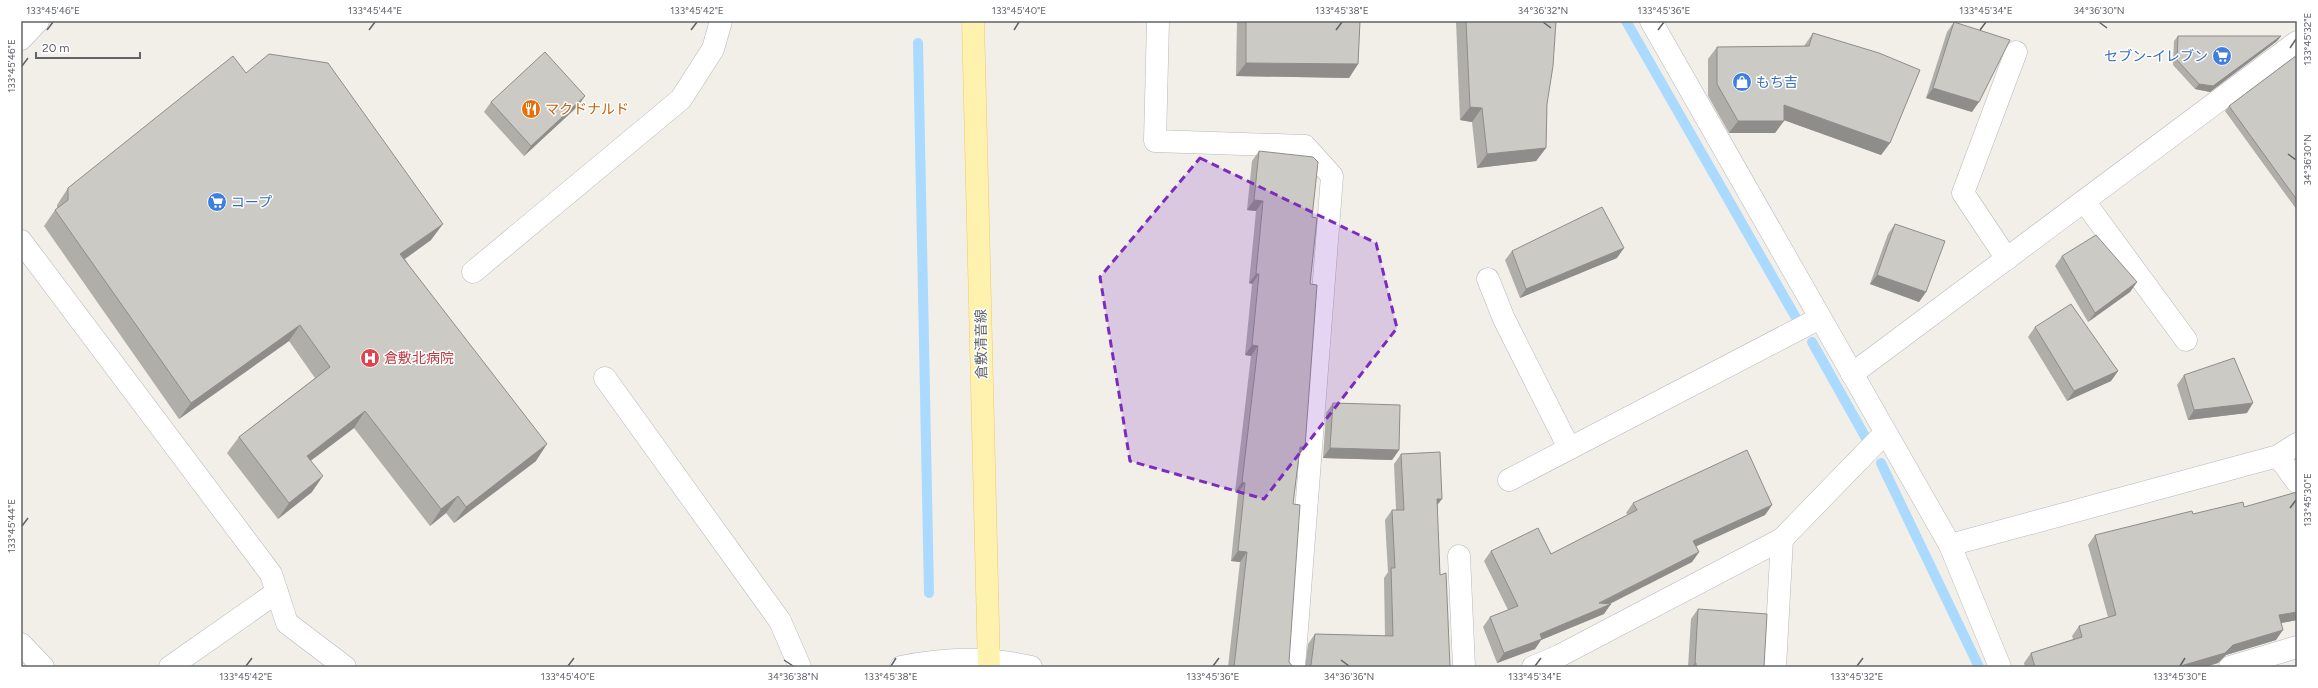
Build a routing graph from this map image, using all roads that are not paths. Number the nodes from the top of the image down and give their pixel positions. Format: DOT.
graph roads {
  1 [pos="38,21"];
  2 [pos="721,21"];
  3 [pos="973,21"];
  4 [pos="1158,21"];
  5 [pos="1651,21"];
  6 [pos="21,39"];
  7 [pos="2297,42"];
  8 [pos="2016,52"];
  9 [pos="2084,201"];
  10 [pos="21,241"];
  11 [pos="2007,259"];
  12 [pos="473,272"];
  13 [pos="1488,279"];
  14 [pos="1820,318"];
  15 [pos="2186,340"];
  16 [pos="1852,374"];
  17 [pos="605,378"];
  18 [pos="1885,433"];
  19 [pos="2297,444"];
  20 [pos="1569,448"];
  21 [pos="2278,456"];
  22 [pos="1509,480"];
  23 [pos="2297,482"];
  24 [pos="1782,540"];
  25 [pos="1950,545"];
  26 [pos="1459,556"];
  27 [pos="277,592"];
  28 [pos="21,644"];
  29 [pos="2297,647"];
  30 [pos="989,664"];
  31 [pos="43,667"];
  32 [pos="170,667"];
  33 [pos="345,667"];
  34 [pos="800,667"];
  35 [pos="901,667"];
  36 [pos="1031,667"];
  37 [pos="1294,667"];
  38 [pos="1464,667"];
  39 [pos="1533,667"];
  40 [pos="1775,667"];
  41 [pos="2000,667"];
  42 [pos="2230,667"];
  1 -- 6 [label="street"];
  2 -- 12 [label="street"];
  3 -- 30 [label="main road, 倉敷清音線"];
  4 -- 37 [label="street"];
  5 -- 14 [label="street"];
  7 -- 9 [label="street"];
  8 -- 11 [label="street"];
  9 -- 11 [label="street"];
  9 -- 15 [label="street"];
  10 -- 27 [label="street"];
  11 -- 16 [label="street"];
  13 -- 20 [label="street"];
  14 -- 16 [label="street"];
  14 -- 20 [label="street"];
  16 -- 18 [label="street"];
  17 -- 34 [label="street"];
  18 -- 24 [label="street"];
  18 -- 25 [label="street"];
  19 -- 21 [label="street"];
  20 -- 22 [label="street"];
  21 -- 23 [label="street"];
  21 -- 25 [label="street"];
  24 -- 39 [label="street"];
  24 -- 40 [label="street"];
  25 -- 41 [label="street"];
  26 -- 38 [label="street"];
  27 -- 32 [label="street"];
  27 -- 33 [label="street"];
  28 -- 31 [label="street"];
  29 -- 42 [label="street"];
  30 -- 35 [label="street"];
  30 -- 36 [label="street"];
}
